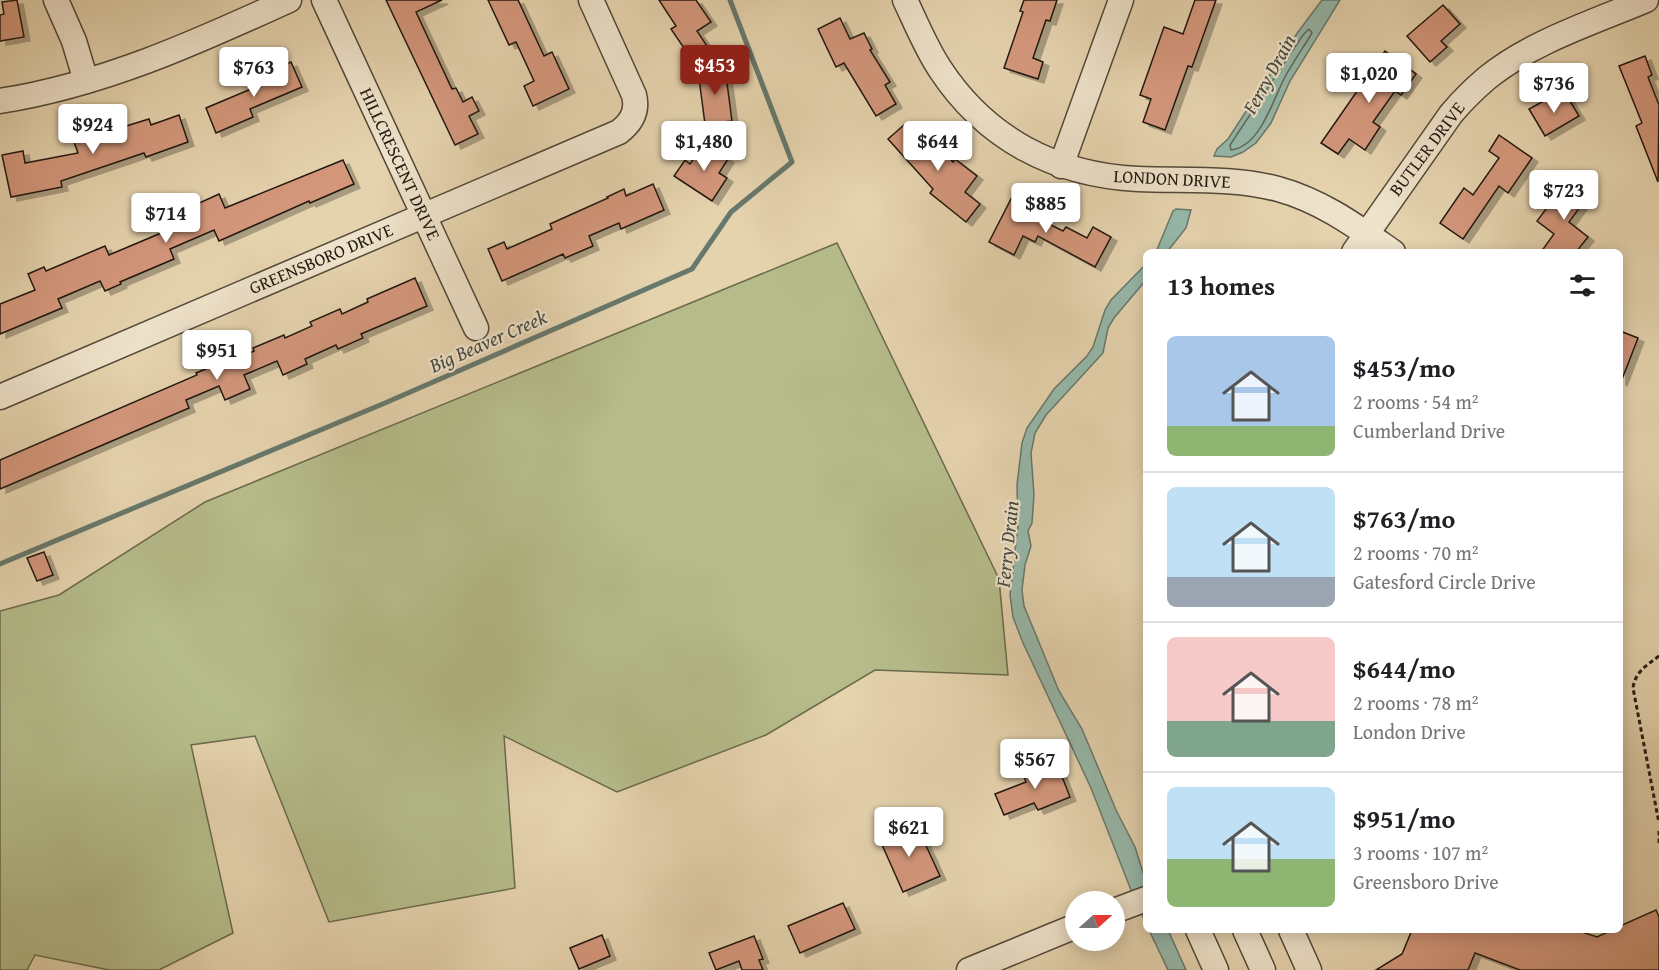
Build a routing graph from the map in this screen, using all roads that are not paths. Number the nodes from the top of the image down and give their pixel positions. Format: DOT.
graph roads {
  1 [pos="56,0"];
  2 [pos="289,0"];
  3 [pos="324,0"];
  4 [pos="591,0"];
  5 [pos="905,0"];
  6 [pos="1121,0"];
  7 [pos="1646,0"];
  8 [pos="86,81"];
  9 [pos="0,101"];
  10 [pos="1061,166"];
  11 [pos="424,214"];
  12 [pos="1360,243"];
  13 [pos="1382,249"];
  14 [pos="476,328"];
  15 [pos="0,397"];
  16 [pos="1065,931"];
  17 [pos="1199,933"];
  18 [pos="1246,933"];
  19 [pos="1292,933"];
  20 [pos="969,970"];
  21 [pos="1216,970"];
  22 [pos="1263,970"];
  23 [pos="1309,970"];
  1 -- 8 [label="street"];
  2 -- 8 [label="street"];
  3 -- 11 [label="street, HILLCRESCENT DRIVE"];
  4 -- 11 [label="street, GREENSBORO DRIVE"];
  5 -- 10 [label="street, LONDON DRIVE"];
  6 -- 10 [label="street"];
  7 -- 12 [label="street, BUTLER DRIVE"];
  8 -- 9 [label="street"];
  10 -- 12 [label="street, LONDON DRIVE"];
  11 -- 14 [label="street, HILLCRESCENT DRIVE"];
  11 -- 15 [label="street, GREENSBORO DRIVE"];
  12 -- 13 [label="street, LONDON DRIVE"];
  16 -- 20 [label="street"];
  17 -- 21 [label="street"];
  18 -- 22 [label="street"];
  19 -- 23 [label="street"];
}
